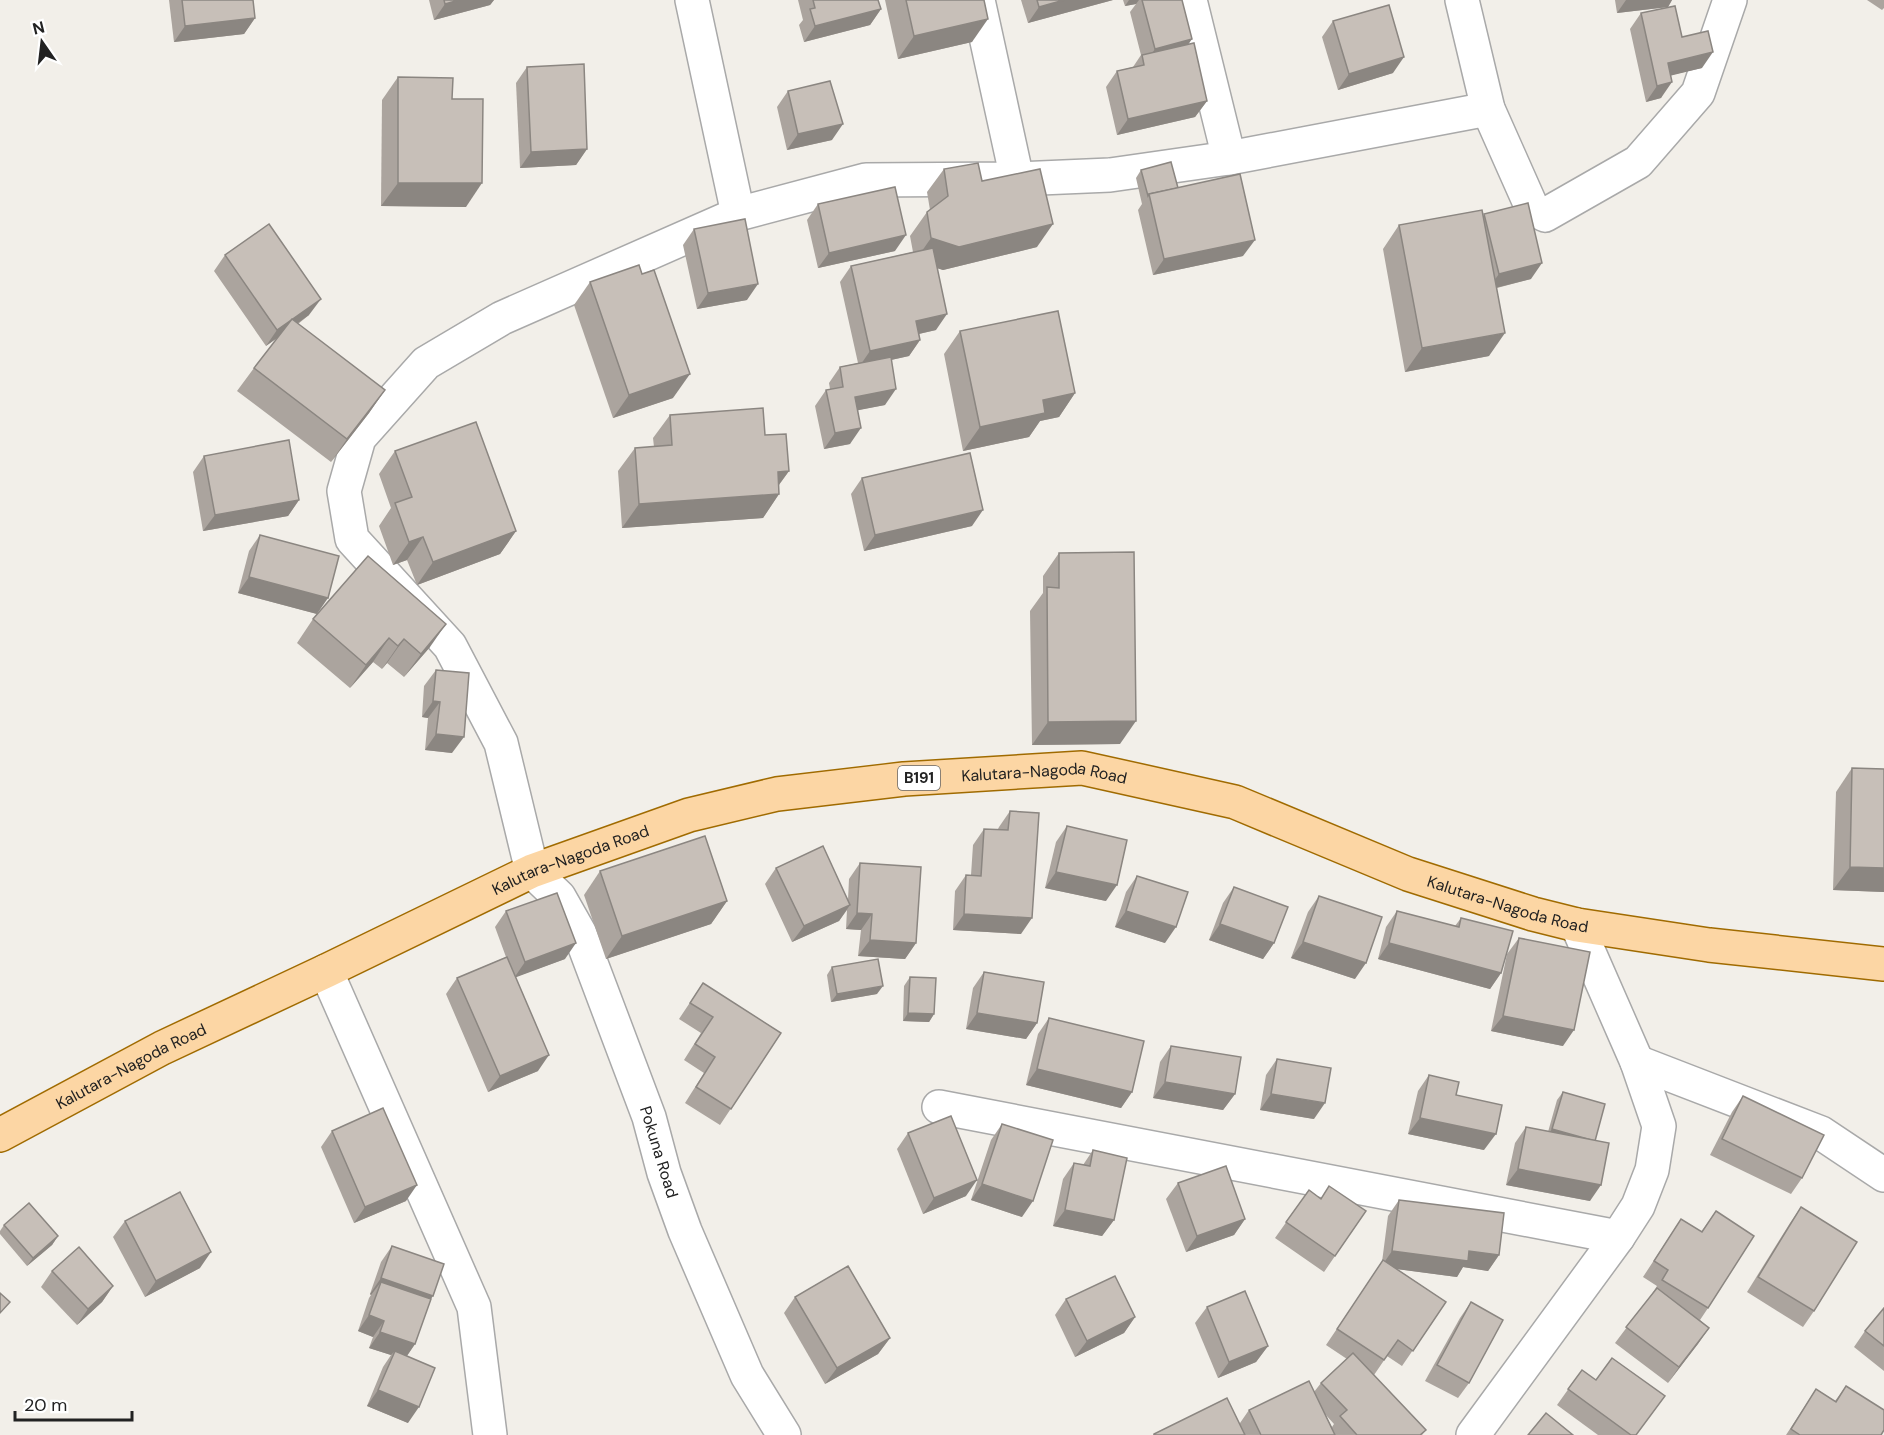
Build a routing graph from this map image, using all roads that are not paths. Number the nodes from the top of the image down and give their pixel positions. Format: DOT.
graph roads {
  1 [pos="692,0"];
  2 [pos="978,0"];
  3 [pos="1190,0"];
  4 [pos="1462,0"];
  5 [pos="1730,0"];
  6 [pos="1488,109"];
  7 [pos="1229,158"];
  8 [pos="1017,179"];
  9 [pos="738,214"];
  10 [pos="532,872"];
  11 [pos="1577,925"];
  12 [pos="1884,964"];
  13 [pos="326,971"];
  14 [pos="1637,1062"];
  15 [pos="939,1107"];
  16 [pos="0,1135"];
  17 [pos="1884,1174"];
  18 [pos="1618,1237"];
  19 [pos="490,1435"];
  20 [pos="784,1435"];
  21 [pos="1473,1435"];
  1 -- 9 [label="street"];
  2 -- 8 [label="street"];
  3 -- 7 [label="street"];
  4 -- 6 [label="street"];
  5 -- 6 [label="street"];
  6 -- 7 [label="street"];
  7 -- 8 [label="street"];
  8 -- 9 [label="street"];
  9 -- 10 [label="street"];
  10 -- 11 [label="main road, Kalutara-Nagoda Road / B191"];
  10 -- 13 [label="main road, Kalutara-Nagoda Road / B191"];
  10 -- 20 [label="street, Pokuna Road"];
  11 -- 12 [label="main road, Kalutara-Nagoda Road / B191"];
  11 -- 14 [label="street"];
  13 -- 16 [label="main road, Kalutara-Nagoda Road / B191"];
  13 -- 19 [label="street"];
  14 -- 17 [label="street"];
  14 -- 18 [label="street"];
  15 -- 18 [label="street"];
  18 -- 21 [label="street"];
}
